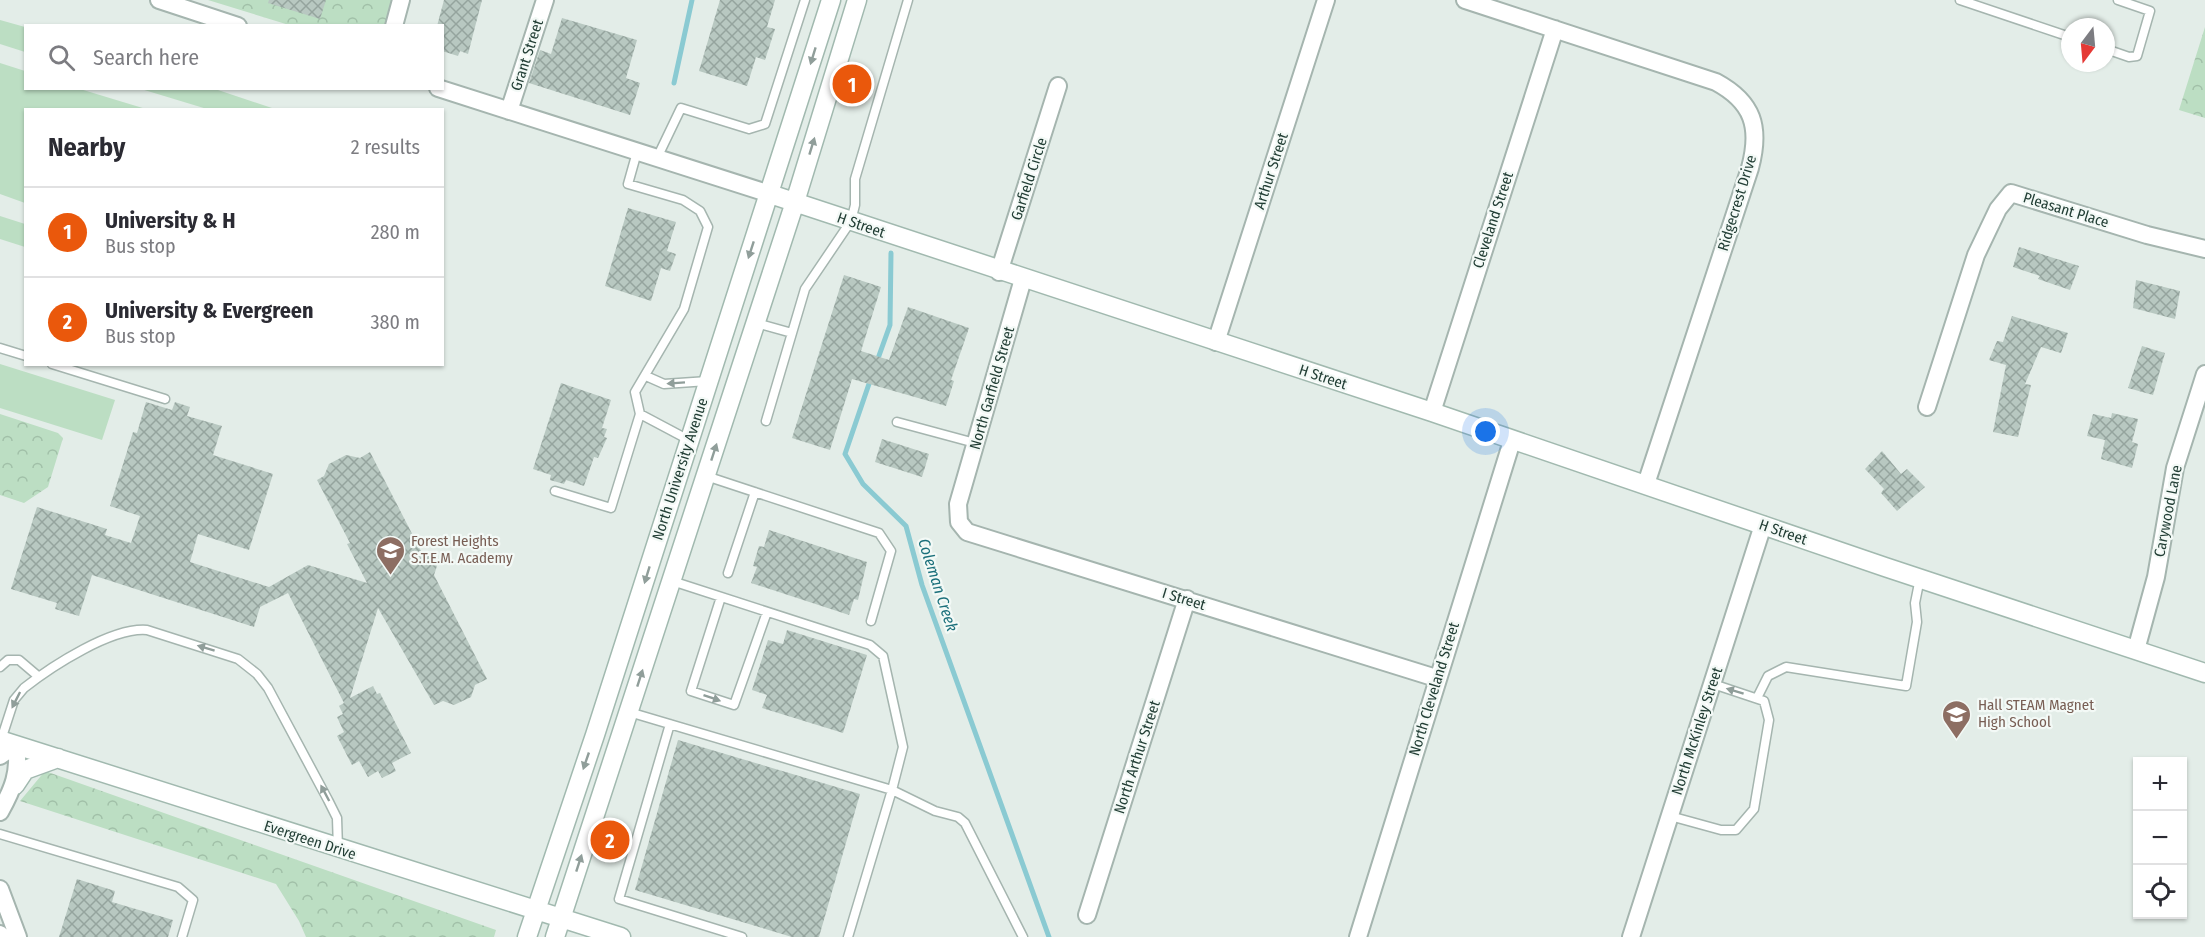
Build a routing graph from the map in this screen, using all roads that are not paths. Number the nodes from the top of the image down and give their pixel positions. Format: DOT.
graph roads {
  1 [pos="159,0"];
  2 [pos="401,0"];
  3 [pos="546,0"];
  4 [pos="805,0"];
  5 [pos="831,0"];
  6 [pos="857,0"];
  7 [pos="908,0"];
  8 [pos="1326,0"];
  9 [pos="1465,0"];
  10 [pos="1960,0"];
  11 [pos="2118,0"];
  12 [pos="232,24"];
  13 [pos="395,24"];
  14 [pos="1555,29"];
  15 [pos="2061,34"];
  16 [pos="2115,52"];
  17 [pos="1058,86"];
  18 [pos="444,90"];
  19 [pos="509,111"];
  20 [pos="637,152"];
  21 [pos="657,159"];
  22 [pos="770,194"];
  23 [pos="795,202"];
  24 [pos="850,221"];
  25 [pos="2205,249"];
  26 [pos="999,272"];
  27 [pos="1023,279"];
  28 [pos="756,323"];
  29 [pos="792,333"];
  30 [pos="1216,342"];
  31 [pos="0,348"];
  32 [pos="24,355"];
  33 [pos="58,366"];
  34 [pos="2205,374"];
  35 [pos="646,376"];
  36 [pos="708,381"];
  37 [pos="165,399"];
  38 [pos="1926,407"];
  39 [pos="1432,412"];
  40 [pos="640,414"];
  41 [pos="766,421"];
  42 [pos="897,422"];
  43 [pos="689,440"];
  44 [pos="1512,441"];
  45 [pos="975,443"];
  46 [pos="706,476"];
  47 [pos="1646,484"];
  48 [pos="555,491"];
  49 [pos="755,492"];
  50 [pos="960,498"];
  51 [pos="1763,525"];
  52 [pos="728,573"];
  53 [pos="1920,578"];
  54 [pos="672,581"];
  55 [pos="721,597"];
  56 [pos="1187,599"];
  57 [pos="767,612"];
  58 [pos="871,621"];
  59 [pos="2136,650"];
  60 [pos="0,667"];
  61 [pos="2205,673"];
  62 [pos="39,677"];
  63 [pos="1437,678"];
  64 [pos="1713,684"];
  65 [pos="1757,698"];
  66 [pos="629,712"];
  67 [pos="670,724"];
  68 [pos="4,745"];
  69 [pos="58,758"];
  70 [pos="15,785"];
  71 [pos="892,790"];
  72 [pos="0,812"];
  73 [pos="1670,816"];
  74 [pos="0,834"];
  75 [pos="338,849"];
  76 [pos="0,889"];
  77 [pos="534,911"];
  78 [pos="1087,915"];
  79 [pos="561,918"];
  80 [pos="18,937"];
  81 [pos="182,937"];
  82 [pos="527,937"];
  83 [pos="555,937"];
  84 [pos="621,937"];
  85 [pos="742,937"];
  86 [pos="848,937"];
  87 [pos="1023,937"];
  88 [pos="1359,937"];
  89 [pos="1631,937"];
  1 -- 12 [label="street"];
  2 -- 13 [label="street"];
  3 -- 19 [label="street, Grant Street"];
  4 -- 21 [label="lane"];
  5 -- 22 [label="street, North University Avenue, one-way"];
  23 -- 6 [label="street, North University Avenue, one-way"];
  7 -- 24 [label="lane"];
  8 -- 30 [label="street, Arthur Street"];
  9 -- 14 [label="street, Ridgecrest Drive"];
  10 -- 15 [label="lane"];
  11 -- 16 [label="lane"];
  14 -- 39 [label="street, Cleveland Street"];
  14 -- 47 [label="street, Ridgecrest Drive"];
  17 -- 26 [label="street, Garfield Circle"];
  18 -- 19 [label="street, H Street"];
  19 -- 20 [label="street, H Street"];
  20 -- 21 [label="street, H Street"];
  20 -- 35 [label="lane"];
  21 -- 22 [label="street, H Street"];
  22 -- 23 [label="street, H Street"];
  22 -- 36 [label="street, North University Avenue, one-way"];
  23 -- 24 [label="street, H Street"];
  23 -- 28 [label="street, North University Avenue"];
  24 -- 26 [label="street, H Street"];
  24 -- 29 [label="lane"];
  25 -- 38 [label="street, Pleasant Place"];
  26 -- 27 [label="street, H Street"];
  27 -- 30 [label="street, H Street"];
  27 -- 45 [label="street, North Garfield Street"];
  28 -- 29 [label="lane"];
  46 -- 28 [label="street, North University Avenue, one-way"];
  29 -- 41 [label="lane"];
  30 -- 39 [label="street, H Street"];
  31 -- 32 [label="lane"];
  33 -- 37 [label="lane"];
  34 -- 59 [label="street, Carywood Lane"];
  36 -- 35 [label="lane, one-way"];
  35 -- 40 [label="lane"];
  36 -- 43 [label="street, North University Avenue"];
  39 -- 44 [label="street, H Street"];
  40 -- 43 [label="lane"];
  40 -- 48 [label="lane"];
  42 -- 45 [label="lane"];
  43 -- 77 [label="street, North University Avenue, one-way"];
  44 -- 47 [label="street, H Street"];
  44 -- 63 [label="street, North Cleveland Street"];
  45 -- 50 [label="street, North Garfield Street"];
  46 -- 49 [label="lane"];
  46 -- 54 [label="street, North University Avenue"];
  47 -- 51 [label="street, H Street"];
  49 -- 52 [label="lane"];
  49 -- 58 [label="lane"];
  50 -- 56 [label="street, I Street"];
  51 -- 53 [label="street, H Street"];
  51 -- 64 [label="street, North McKinley Street"];
  53 -- 59 [label="street, H Street"];
  53 -- 65 [label="lane"];
  54 -- 55 [label="lane"];
  66 -- 54 [label="street, North University Avenue, one-way"];
  55 -- 57 [label="lane"];
  55 -- 57 [label="lane, one-way"];
  56 -- 63 [label="street, I Street"];
  56 -- 78 [label="street, North Arthur Street"];
  57 -- 71 [label="lane"];
  59 -- 61 [label="street, H Street"];
  60 -- 62 [label="lane"];
  62 -- 68 [label="lane, one-way"];
  75 -- 62 [label="lane, one-way"];
  63 -- 88 [label="street, North Cleveland Street"];
  65 -- 64 [label="lane, one-way"];
  64 -- 73 [label="street, North McKinley Street"];
  65 -- 73 [label="lane"];
  66 -- 67 [label="lane"];
  79 -- 66 [label="street, North University Avenue, one-way"];
  67 -- 71 [label="lane"];
  67 -- 85 [label="lane"];
  68 -- 69 [label="street, Evergreen Drive"];
  68 -- 70 [label="street"];
  69 -- 70 [label="street"];
  69 -- 75 [label="street, Evergreen Drive"];
  70 -- 72 [label="street"];
  71 -- 86 [label="lane"];
  71 -- 87 [label="lane"];
  73 -- 89 [label="street, North McKinley Street"];
  74 -- 81 [label="lane"];
  75 -- 77 [label="street, Evergreen Drive"];
  76 -- 80 [label="street"];
  77 -- 79 [label="street, Evergreen Drive"];
  77 -- 82 [label="street, North University Avenue"];
  79 -- 83 [label="street, North University Avenue"];
  79 -- 84 [label="street, Evergreen Drive"];
}
